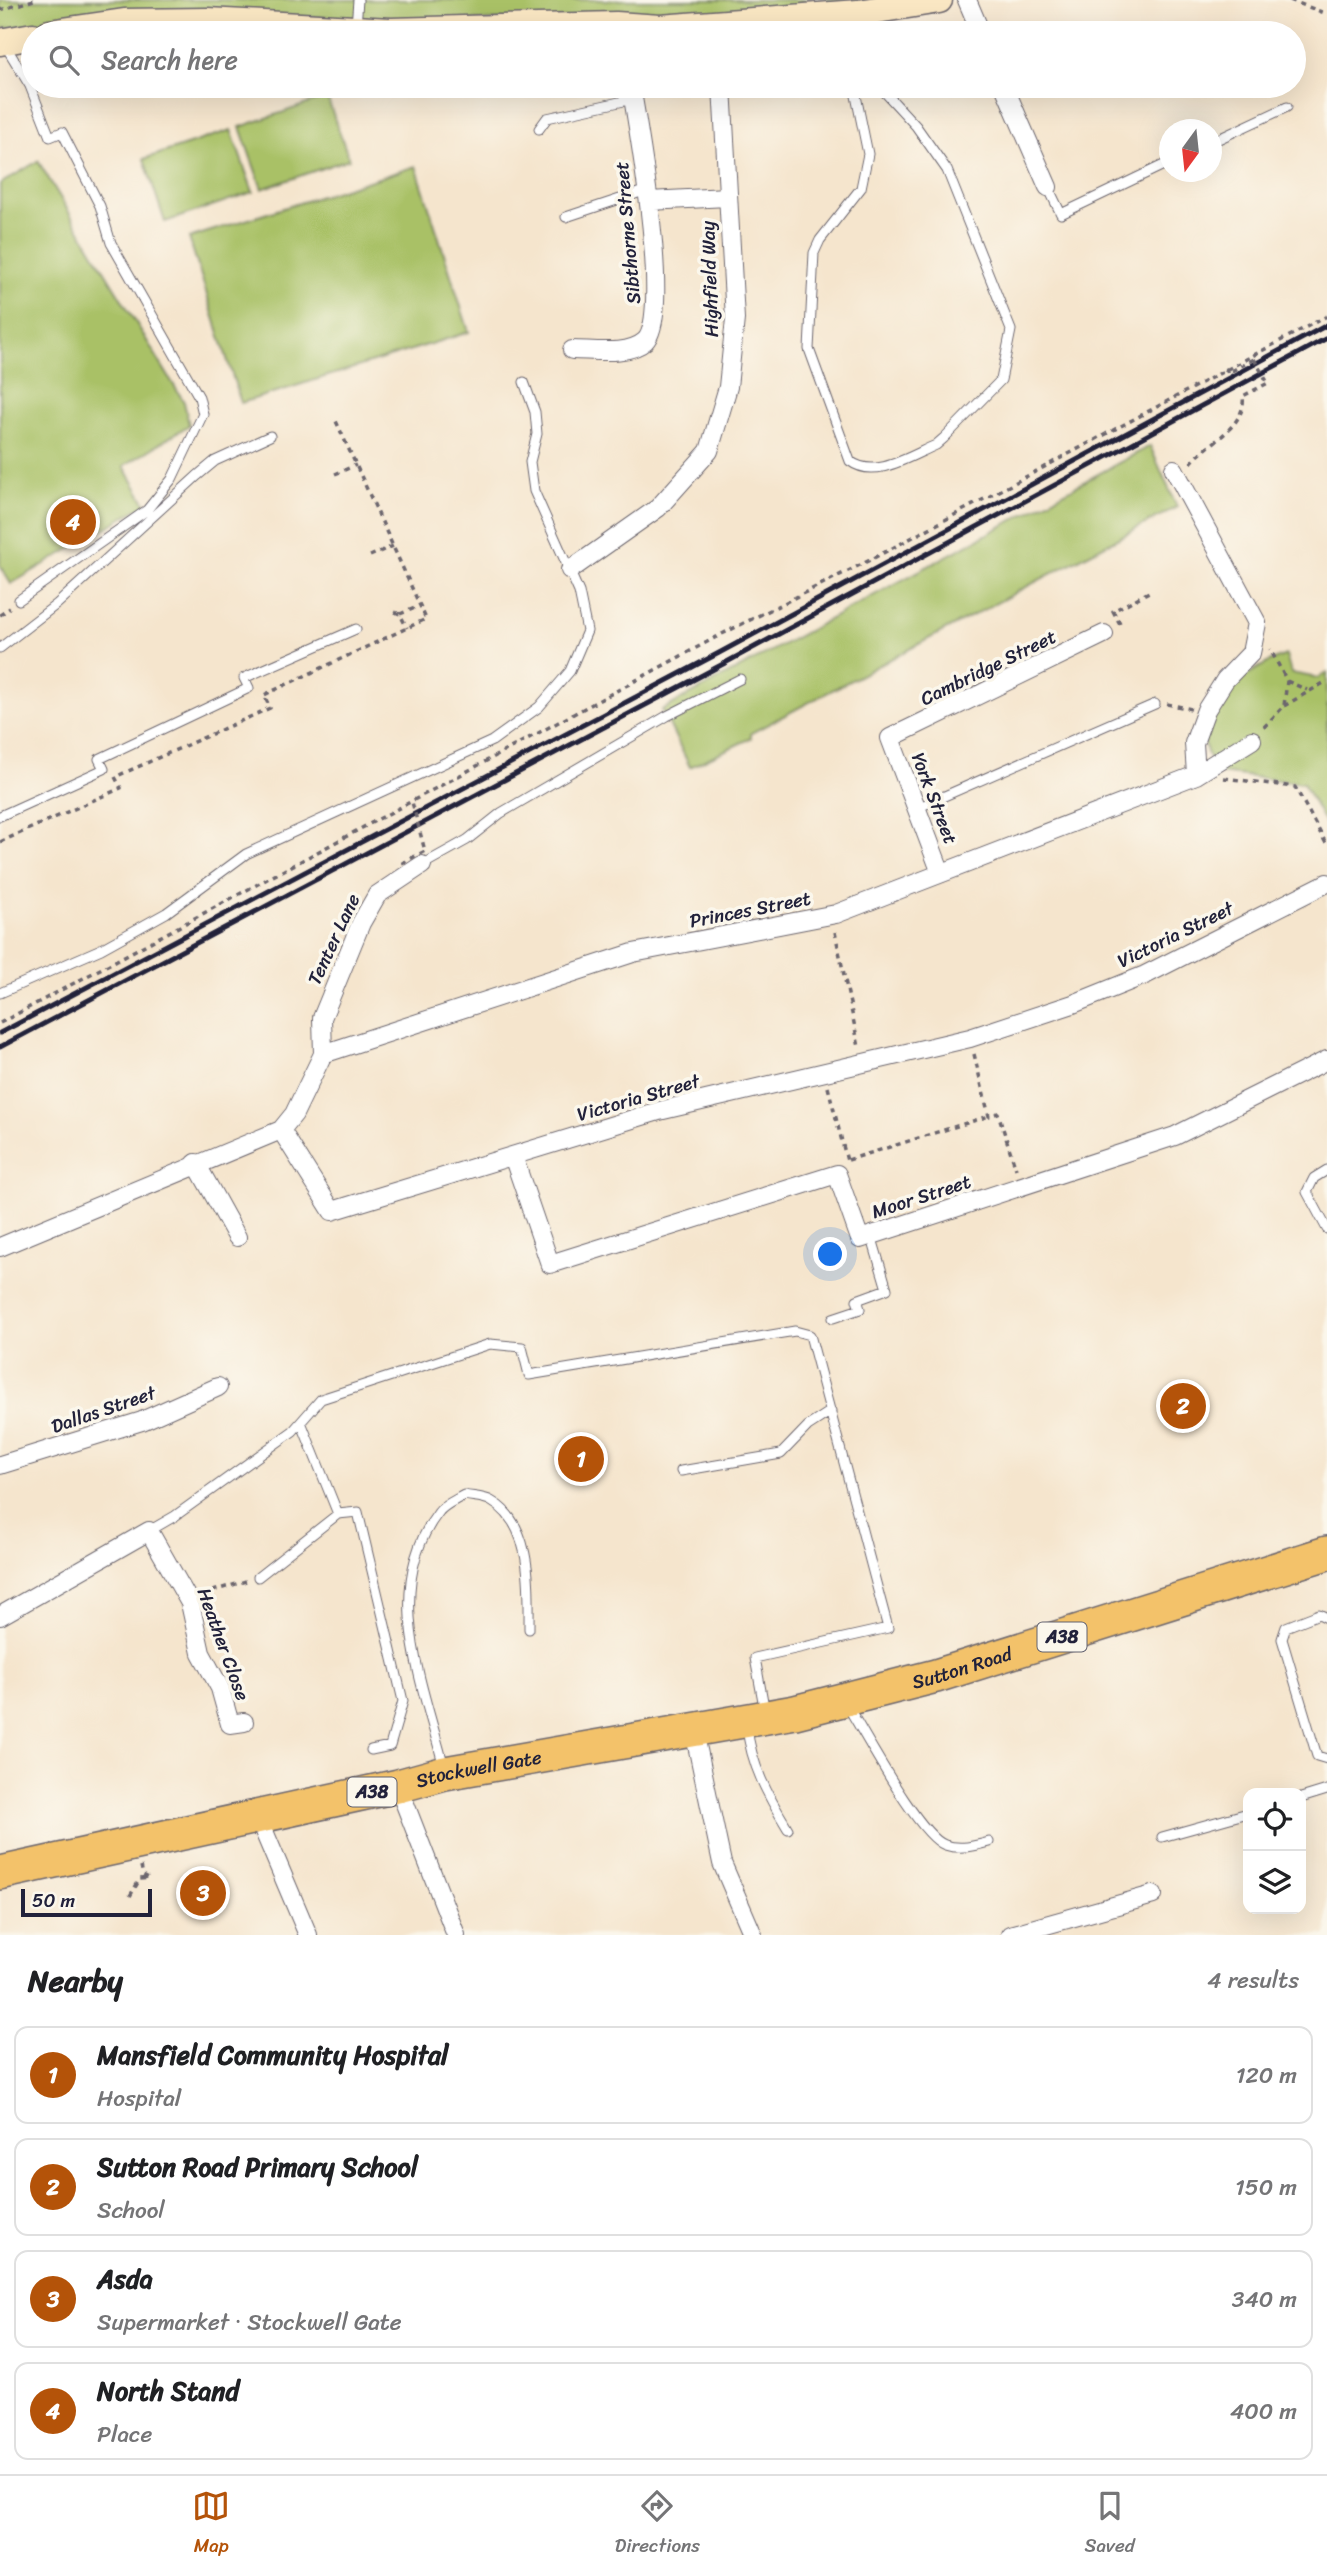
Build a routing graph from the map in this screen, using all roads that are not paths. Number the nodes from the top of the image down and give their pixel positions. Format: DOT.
graph roads {
  1 [pos="358,0"];
  2 [pos="939,0"];
  3 [pos="967,0"];
  4 [pos="357,21"];
  5 [pos="852,21"];
  6 [pos="976,21"];
  7 [pos="21,38"];
  8 [pos="1,41"];
  9 [pos="21,72"];
  10 [pos="35,98"];
  11 [pos="612,98"];
  12 [pos="633,98"];
  13 [pos="723,98"];
  14 [pos="856,98"];
  15 [pos="890,98"];
  16 [pos="1009,98"];
  17 [pos="1287,107"];
  18 [pos="539,129"];
  19 [pos="1222,137"];
  20 [pos="1159,167"];
  21 [pos="1048,187"];
  22 [pos="648,196"];
  23 [pos="727,197"];
  24 [pos="566,217"];
  25 [pos="572,350"];
  26 [pos="524,382"];
  27 [pos="270,436"];
  28 [pos="1176,472"];
  29 [pos="162,492"];
  30 [pos="164,504"];
  31 [pos="570,570"];
  32 [pos="19,600"];
  33 [pos="356,629"];
  34 [pos="1104,634"];
  35 [pos="0,648"];
  36 [pos="740,679"];
  37 [pos="1155,704"];
  38 [pos="890,738"];
  39 [pos="1252,740"];
  40 [pos="1196,775"];
  41 [pos="917,808"];
  42 [pos="0,816"];
  43 [pos="422,865"];
  44 [pos="941,873"];
  45 [pos="1327,883"];
  46 [pos="0,993"];
  47 [pos="323,1054"];
  48 [pos="1327,1060"];
  49 [pos="281,1130"];
  50 [pos="513,1156"];
  51 [pos="196,1163"];
  52 [pos="1327,1170"];
  53 [pos="1327,1229"];
  54 [pos="871,1235"];
  55 [pos="237,1237"];
  56 [pos="0,1247"];
  57 [pos="833,1318"];
  58 [pos="218,1387"];
  59 [pos="831,1411"];
  60 [pos="301,1422"];
  61 [pos="0,1465"];
  62 [pos="681,1471"];
  63 [pos="338,1514"];
  64 [pos="149,1531"];
  65 [pos="1327,1553"];
  66 [pos="258,1577"];
  67 [pos="0,1616"];
  68 [pos="1327,1618"];
  69 [pos="530,1629"];
  70 [pos="843,1700"];
  71 [pos="769,1717"];
  72 [pos="244,1722"];
  73 [pos="694,1731"];
  74 [pos="370,1750"];
  75 [pos="1327,1759"];
  76 [pos="445,1773"];
  77 [pos="398,1786"];
  78 [pos="1327,1790"];
  79 [pos="1306,1796"];
  80 [pos="1243,1814"];
  81 [pos="258,1817"];
  82 [pos="788,1829"];
  83 [pos="1162,1838"];
  84 [pos="989,1842"];
  85 [pos="0,1873"];
  86 [pos="1153,1895"];
  87 [pos="308,1935"];
  88 [pos="456,1935"];
  89 [pos="753,1935"];
  90 [pos="1010,1935"];
  1 -- 4 [label="lane"];
  2 -- 5 [label="street"];
  3 -- 6 [label="street"];
  7 -- 8 [label="street"];
  8 -- 9 [label="lane"];
  10 -- 29 [label="lane"];
  11 -- 18 [label="lane"];
  12 -- 22 [label="street, Sibthorne Street"];
  13 -- 23 [label="street, Highfield Way"];
  14 -- 15 [label="lane"];
  16 -- 21 [label="street"];
  17 -- 19 [label="lane"];
  20 -- 21 [label="lane"];
  22 -- 23 [label="street"];
  22 -- 24 [label="lane"];
  22 -- 25 [label="street, Sibthorne Street"];
  23 -- 31 [label="street, Highfield Way"];
  26 -- 31 [label="lane"];
  27 -- 30 [label="lane"];
  28 -- 40 [label="street"];
  29 -- 30 [label="lane"];
  29 -- 32 [label="lane"];
  30 -- 35 [label="lane"];
  31 -- 46 [label="lane"];
  33 -- 42 [label="lane"];
  34 -- 38 [label="street, Cambridge Street"];
  36 -- 43 [label="lane"];
  37 -- 41 [label="lane"];
  38 -- 41 [label="street, York Street"];
  39 -- 40 [label="street, Princes Street"];
  40 -- 44 [label="street, Princes Street"];
  41 -- 44 [label="street, York Street"];
  43 -- 47 [label="street, Tenter Lane"];
  44 -- 47 [label="street, Princes Street"];
  45 -- 50 [label="street, Victoria Street"];
  47 -- 49 [label="street"];
  48 -- 54 [label="street, Moor Street"];
  49 -- 50 [label="street, Victoria Street"];
  49 -- 51 [label="street"];
  50 -- 54 [label="street, Moor Street"];
  51 -- 55 [label="street"];
  51 -- 56 [label="street"];
  52 -- 53 [label="lane"];
  54 -- 57 [label="lane"];
  58 -- 61 [label="street, Dallas Street"];
  59 -- 60 [label="lane"];
  59 -- 62 [label="lane"];
  59 -- 71 [label="lane"];
  60 -- 63 [label="lane"];
  60 -- 64 [label="lane"];
  63 -- 66 [label="lane"];
  63 -- 74 [label="lane"];
  64 -- 67 [label="street"];
  64 -- 72 [label="street, Heather Close"];
  65 -- 70 [label="highway, Sutton Road / A38"];
  68 -- 75 [label="lane"];
  69 -- 76 [label="lane"];
  70 -- 71 [label="highway, Sutton Road / A38"];
  70 -- 84 [label="lane"];
  71 -- 73 [label="highway, Stockwell Gate / A38"];
  71 -- 82 [label="lane"];
  73 -- 76 [label="highway, Stockwell Gate / A38"];
  73 -- 89 [label="street"];
  76 -- 77 [label="highway, Stockwell Gate / A38"];
  77 -- 81 [label="highway, Stockwell Gate / A38"];
  77 -- 88 [label="street"];
  78 -- 79 [label="lane"];
  80 -- 83 [label="lane"];
  81 -- 85 [label="highway, Stockwell Gate / A38"];
  81 -- 87 [label="street"];
  86 -- 90 [label="street"];
}
